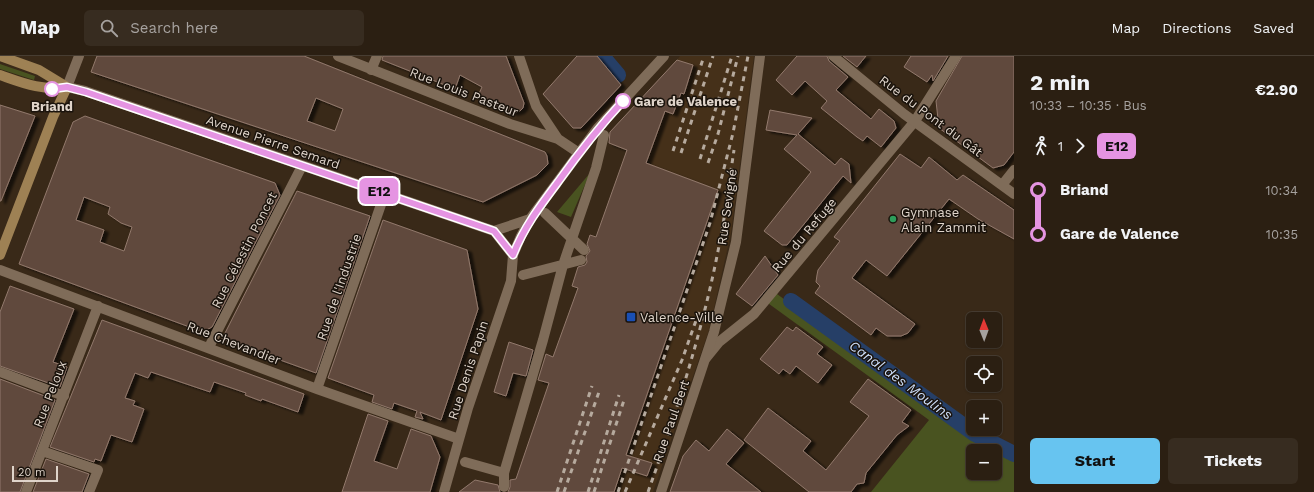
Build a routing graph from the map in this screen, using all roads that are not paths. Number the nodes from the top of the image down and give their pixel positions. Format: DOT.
graph roads {
  1 [pos="0,56"];
  2 [pos="79,56"];
  3 [pos="338,56"];
  4 [pos="377,56"];
  5 [pos="519,56"];
  6 [pos="664,56"];
  7 [pos="760,56"];
  8 [pos="833,56"];
  9 [pos="956,56"];
  10 [pos="371,70"];
  11 [pos="0,75"];
  12 [pos="67,87"];
  13 [pos="915,121"];
  14 [pos="604,135"];
  15 [pos="558,139"];
  16 [pos="579,154"];
  17 [pos="302,166"];
  18 [pos="1014,170"];
  19 [pos="1002,185"];
  20 [pos="385,193"];
  21 [pos="1014,194"];
  22 [pos="546,213"];
  23 [pos="530,219"];
  24 [pos="494,231"];
  25 [pos="572,238"];
  26 [pos="0,255"];
  27 [pos="513,255"];
  28 [pos="563,265"];
  29 [pos="0,270"];
  30 [pos="524,275"];
  31 [pos="98,306"];
  32 [pos="209,347"];
  33 [pos="706,358"];
  34 [pos="0,372"];
  35 [pos="317,389"];
  36 [pos="64,396"];
  37 [pos="459,439"];
  38 [pos="42,451"];
  39 [pos="465,462"];
  40 [pos="504,473"];
  41 [pos="504,487"];
  42 [pos="26,492"];
  43 [pos="89,492"];
  44 [pos="444,492"];
  45 [pos="661,492"];
  1 -- 12 [label="main road"];
  2 -- 12 [label="street"];
  3 -- 10 [label="street, Rue Louis Pasteur"];
  4 -- 10 [label="street"];
  5 -- 15 [label="street"];
  6 -- 16 [label="street, Rue Denis Papin"];
  7 -- 33 [label="street, Rue Sevigné"];
  8 -- 13 [label="street, Rue du Pont du Gât"];
  9 -- 13 [label="street, Rue du Refuge"];
  10 -- 15 [label="street, Rue Louis Pasteur"];
  11 -- 12 [label="main road"];
  12 -- 17 [label="street, Avenue Pierre Semard"];
  12 -- 26 [label="main road"];
  13 -- 19 [label="street, Rue du Pont du Gât"];
  13 -- 33 [label="street, Rue du Refuge"];
  14 -- 25 [label="street"];
  15 -- 16 [label="street, Rue Louis Pasteur"];
  16 -- 23 [label="street, Rue Denis Papin"];
  17 -- 20 [label="street, Avenue Pierre Semard"];
  17 -- 32 [label="street, Rue Célestin Poncet"];
  18 -- 19 [label="street"];
  19 -- 21 [label="street, Rue du Pont du Gât"];
  20 -- 24 [label="street, Avenue Pierre Semard"];
  20 -- 35 [label="street, Rue de l'Industrie"];
  22 -- 25 [label="street"];
  23 -- 24 [label="street"];
  23 -- 27 [label="street, Rue Denis Papin"];
  24 -- 27 [label="street"];
  25 -- 28 [label="street"];
  25 -- 28 [label="street"];
  27 -- 37 [label="street, Rue Denis Papin"];
  28 -- 30 [label="street"];
  28 -- 40 [label="street"];
  29 -- 31 [label="street, Rue Chevandier"];
  31 -- 32 [label="street, Rue Chevandier"];
  31 -- 36 [label="street, Rue Peloux"];
  32 -- 35 [label="street, Rue Chevandier"];
  33 -- 45 [label="street, Rue Paul Bert"];
  34 -- 36 [label="street"];
  35 -- 37 [label="street, Rue Chevandier"];
  36 -- 38 [label="street, Rue Peloux"];
  37 -- 44 [label="street, Rue Denis Papin"];
  38 -- 42 [label="street, Rue Peloux"];
  38 -- 43 [label="street"];
  39 -- 40 [label="street"];
  40 -- 41 [label="street"];
}
